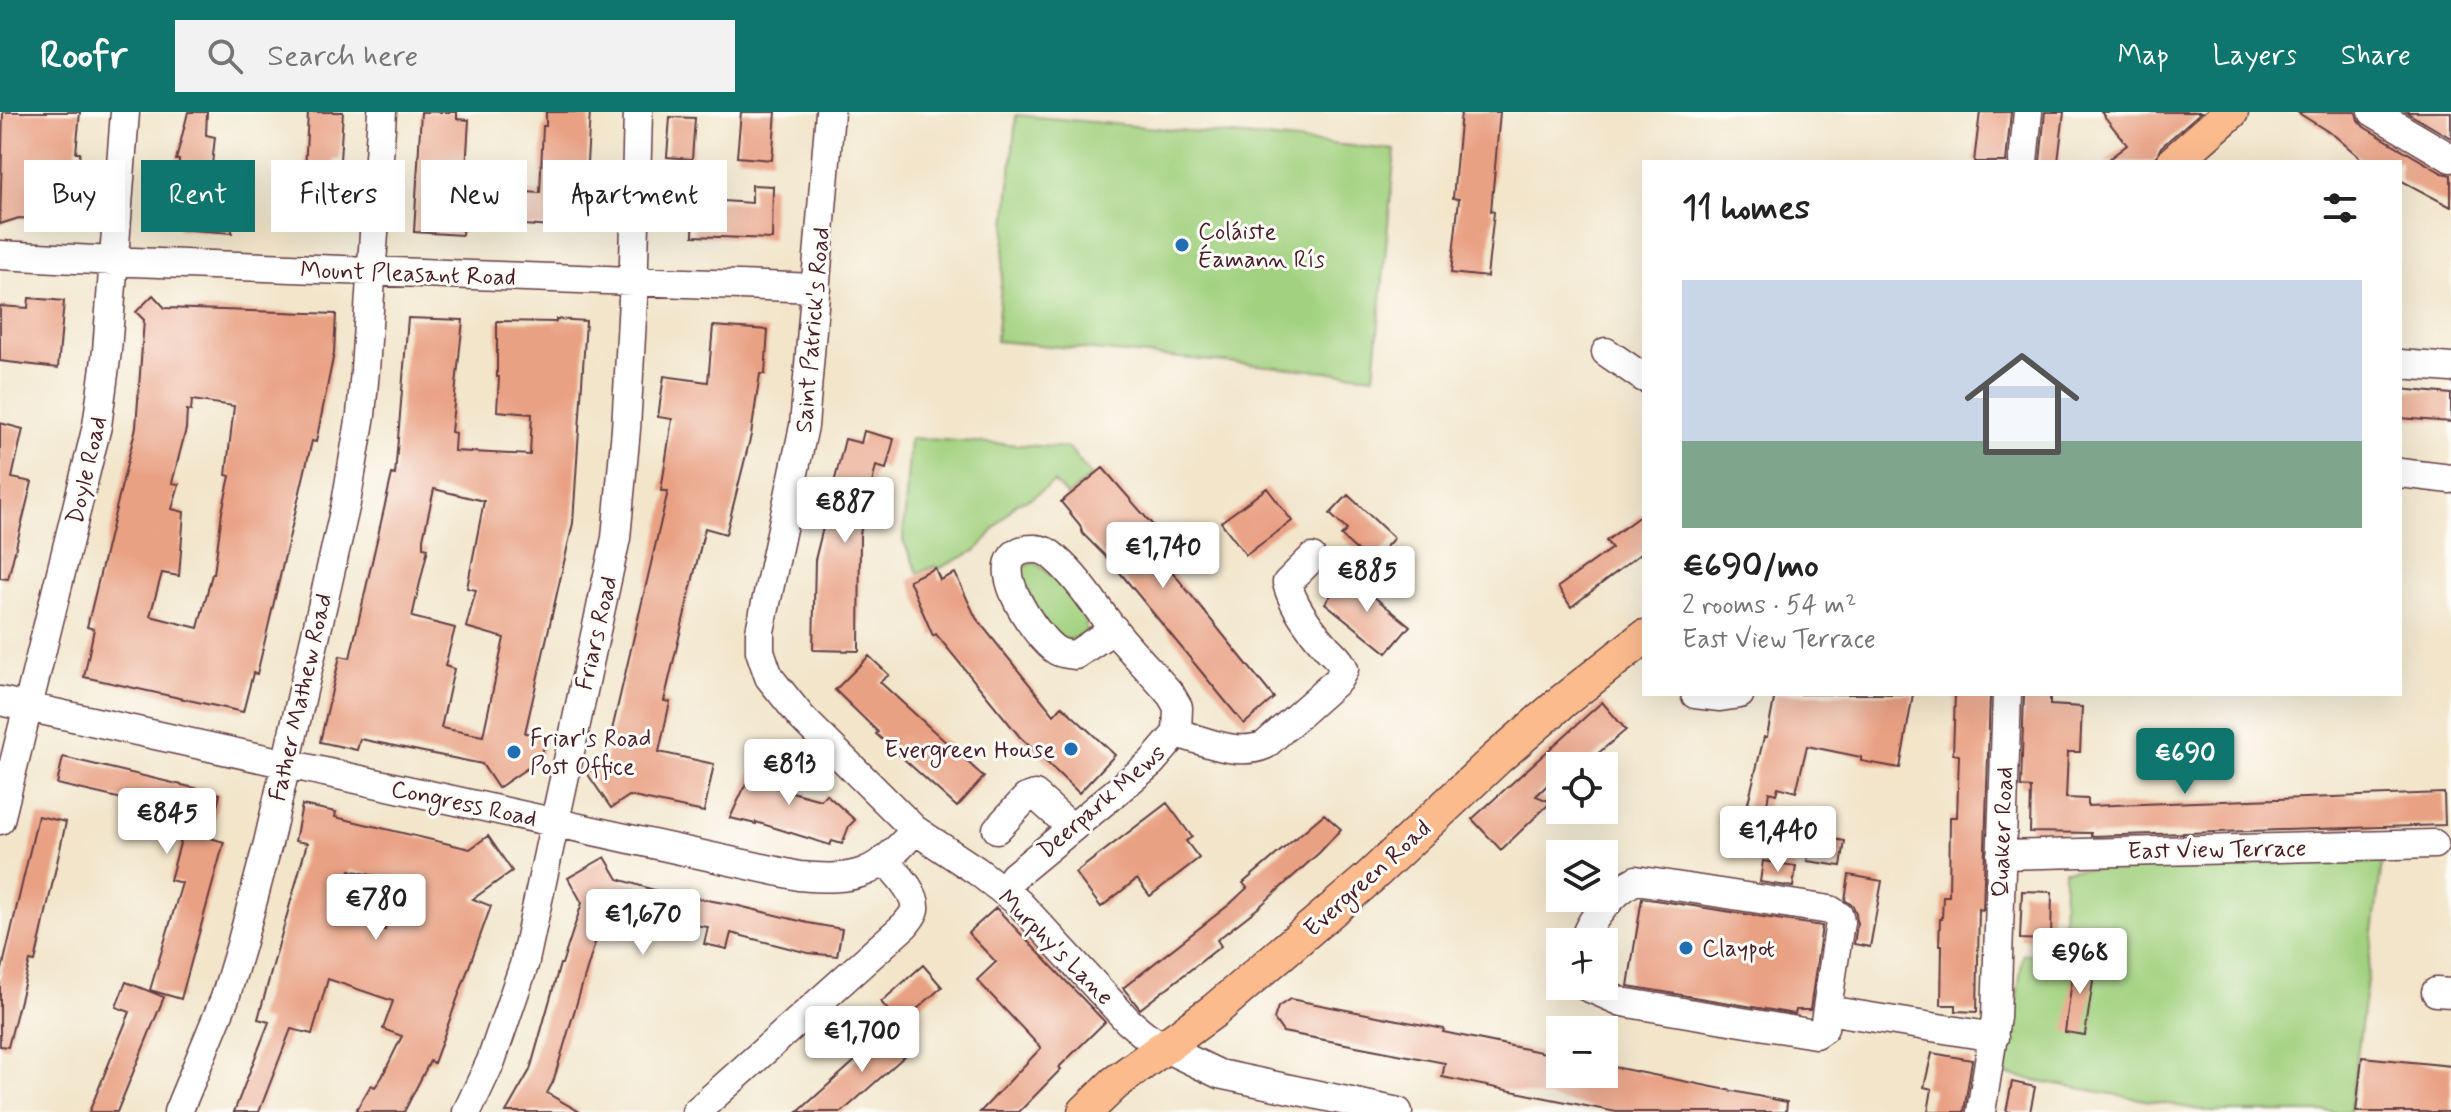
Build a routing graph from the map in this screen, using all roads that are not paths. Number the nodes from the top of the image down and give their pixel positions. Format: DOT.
graph roads {
  1 [pos="125,112"];
  2 [pos="382,112"];
  3 [pos="638,112"];
  4 [pos="830,112"];
  5 [pos="2028,112"];
  6 [pos="2231,112"];
  7 [pos="2373,112"];
  8 [pos="2451,158"];
  9 [pos="2023,160"];
  10 [pos="2176,160"];
  11 [pos="0,255"];
  12 [pos="113,261"];
  13 [pos="373,271"];
  14 [pos="634,282"];
  15 [pos="816,288"];
  16 [pos="1606,352"];
  17 [pos="2402,364"];
  18 [pos="2451,368"];
  19 [pos="1642,377"];
  20 [pos="2402,473"];
  21 [pos="2451,479"];
  22 [pos="1312,558"];
  23 [pos="1114,629"];
  24 [pos="1640,648"];
  25 [pos="2007,696"];
  26 [pos="14,704"];
  27 [pos="1177,733"];
  28 [pos="284,764"];
  29 [pos="0,820"];
  30 [pos="555,822"];
  31 [pos="1071,827"];
  32 [pos="997,829"];
  33 [pos="915,830"];
  34 [pos="2434,844"];
  35 [pos="946,850"];
  36 [pos="2001,855"];
  37 [pos="885,860"];
  38 [pos="1003,891"];
  39 [pos="1588,928"];
  40 [pos="1617,1000"];
  41 [pos="1827,1010"];
  42 [pos="1994,1037"];
  43 [pos="1163,1047"];
  44 [pos="178,1112"];
  45 [pos="467,1112"];
  46 [pos="696,1112"];
  47 [pos="1085,1112"];
  48 [pos="1398,1112"];
  49 [pos="1981,1112"];
  1 -- 12 [label="street, Doyle Road"];
  2 -- 13 [label="street, Father Mathew Road"];
  3 -- 14 [label="street, Friars Road"];
  4 -- 15 [label="street, Saint Patrick's Road"];
  5 -- 9 [label="street"];
  6 -- 10 [label="main road"];
  7 -- 8 [label="street"];
  11 -- 12 [label="street, Mount Pleasant Road"];
  12 -- 13 [label="street, Mount Pleasant Road"];
  12 -- 26 [label="street, Doyle Road"];
  13 -- 14 [label="street, Mount Pleasant Road"];
  13 -- 28 [label="street, Father Mathew Road"];
  14 -- 15 [label="street, Mount Pleasant Road"];
  14 -- 30 [label="street, Friars Road"];
  15 -- 33 [label="street, Saint Patrick's Road"];
  16 -- 19 [label="street"];
  17 -- 18 [label="street"];
  20 -- 21 [label="street"];
  22 -- 27 [label="street"];
  23 -- 27 [label="street, Deerpark Mews"];
  24 -- 43 [label="main road, Evergreen Road"];
  25 -- 36 [label="street, Quaker Road"];
  26 -- 28 [label="street, Congress Road"];
  26 -- 29 [label="street, Doyle Road"];
  27 -- 31 [label="street, Deerpark Mews"];
  28 -- 30 [label="street, Congress Road"];
  28 -- 44 [label="street, Father Mathew Road"];
  30 -- 37 [label="street, Congress Road"];
  30 -- 45 [label="street, Friars Road"];
  31 -- 32 [label="street"];
  31 -- 38 [label="street, Deerpark Mews"];
  33 -- 35 [label="street, Saint Patrick's Road"];
  33 -- 37 [label="street, Congress Road"];
  34 -- 36 [label="street, East View Terrace"];
  35 -- 38 [label="street, Murphy's Lane"];
  36 -- 42 [label="street, Quaker Road"];
  37 -- 46 [label="street"];
  38 -- 43 [label="street, Murphy's Lane"];
  39 -- 41 [label="street"];
  40 -- 41 [label="street"];
  41 -- 42 [label="street"];
  42 -- 49 [label="street, Quaker Road"];
  43 -- 47 [label="main road, Evergreen Road"];
  43 -- 48 [label="street, Murphy's Lane"];
}
